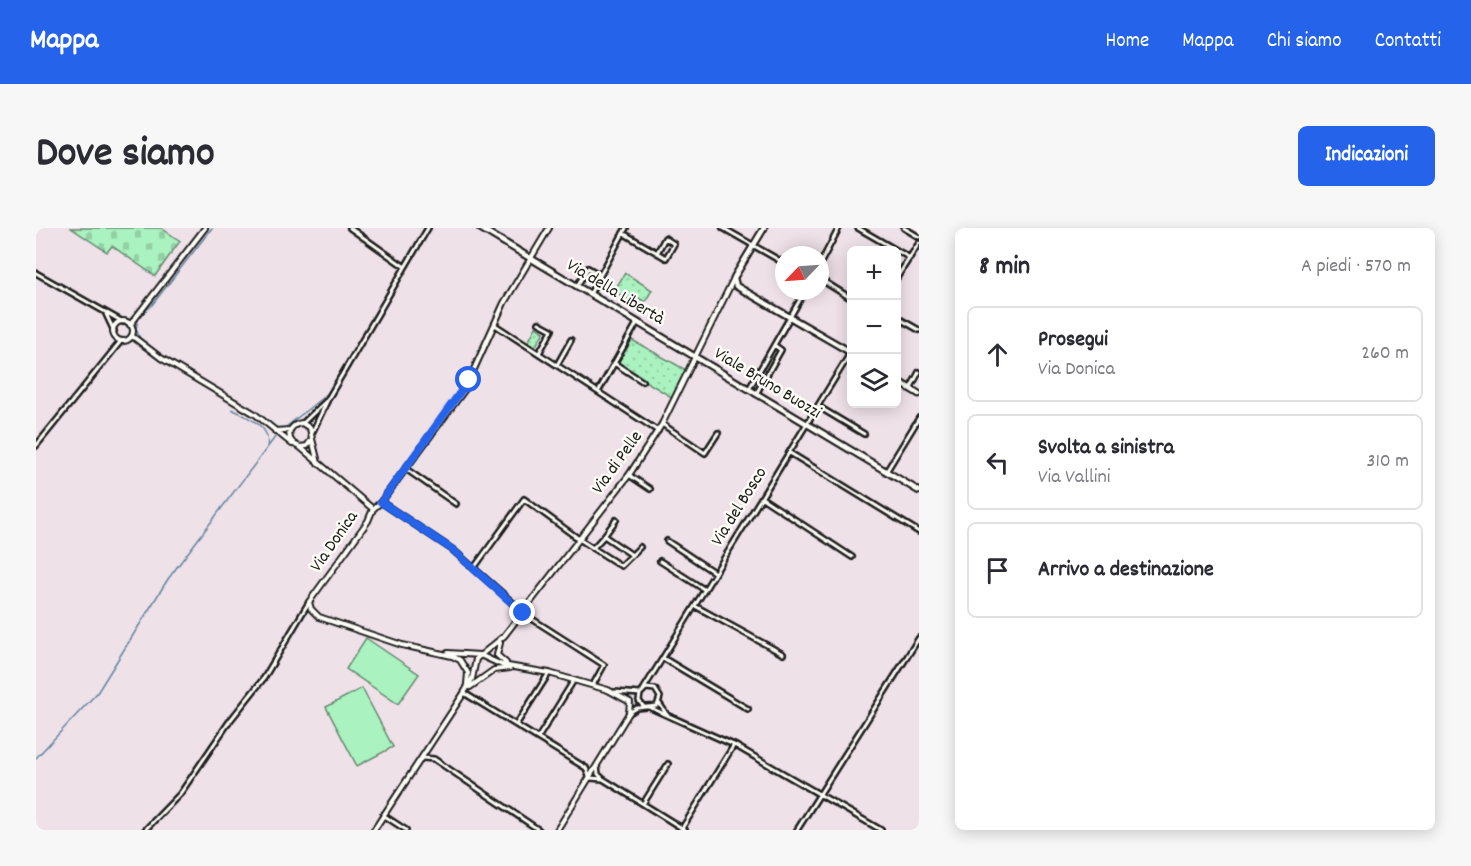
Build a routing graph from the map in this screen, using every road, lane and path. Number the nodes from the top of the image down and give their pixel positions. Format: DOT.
graph roads {
  1 [pos="206,228"];
  2 [pos="350,228"];
  3 [pos="428,228"];
  4 [pos="480,228"];
  5 [pos="549,228"];
  6 [pos="626,228"];
  7 [pos="723,228"];
  8 [pos="764,228"];
  9 [pos="839,228"];
  10 [pos="858,228"];
  11 [pos="904,228"];
  12 [pos="623,233"];
  13 [pos="919,237"];
  14 [pos="919,243"];
  15 [pos="752,245"];
  16 [pos="829,247"];
  17 [pos="657,252"];
  18 [pos="529,258"];
  19 [pos="775,258"];
  20 [pos="910,258"];
  21 [pos="405,267"];
  22 [pos="36,273"];
  23 [pos="901,273"];
  24 [pos="600,275"];
  25 [pos="734,277"];
  26 [pos="829,284"];
  27 [pos="577,286"];
  28 [pos="590,294"];
  29 [pos="847,295"];
  30 [pos="800,300"];
  31 [pos="105,313"];
  32 [pos="789,318"];
  33 [pos="901,319"];
  34 [pos="123,322"];
  35 [pos="637,322"];
  36 [pos="539,323"];
  37 [pos="493,324"];
  38 [pos="130,325"];
  39 [pos="919,330"];
  40 [pos="114,331"];
  41 [pos="132,336"];
  42 [pos="571,340"];
  43 [pos="121,341"];
  44 [pos="774,345"];
  45 [pos="847,351"];
  46 [pos="539,353"];
  47 [pos="695,353"];
  48 [pos="850,354"];
  49 [pos="614,363"];
  50 [pos="557,365"];
  51 [pos="919,372"];
  52 [pos="642,381"];
  53 [pos="901,383"];
  54 [pos="750,387"];
  55 [pos="910,388"];
  56 [pos="758,391"];
  57 [pos="598,392"];
  58 [pos="919,394"];
  59 [pos="329,397"];
  60 [pos="819,407"];
  61 [pos="919,418"];
  62 [pos="303,423"];
  63 [pos="662,424"];
  64 [pos="808,424"];
  65 [pos="290,430"];
  66 [pos="274,431"];
  67 [pos="658,431"];
  68 [pos="718,433"];
  69 [pos="864,434"];
  70 [pos="312,436"];
  71 [pos="292,444"];
  72 [pos="36,446"];
  73 [pos="300,447"];
  74 [pos="790,453"];
  75 [pos="318,464"];
  76 [pos="406,469"];
  77 [pos="886,472"];
  78 [pos="629,475"];
  79 [pos="650,489"];
  80 [pos="919,491"];
  81 [pos="762,498"];
  82 [pos="381,502"];
  83 [pos="456,504"];
  84 [pos="373,509"];
  85 [pos="616,520"];
  86 [pos="919,532"];
  87 [pos="604,537"];
  88 [pos="579,539"];
  89 [pos="667,541"];
  90 [pos="640,547"];
  91 [pos="594,548"];
  92 [pos="632,555"];
  93 [pos="852,557"];
  94 [pos="660,561"];
  95 [pos="474,568"];
  96 [pos="716,573"];
  97 [pos="705,590"];
  98 [pos="309,602"];
  99 [pos="695,606"];
  100 [pos="523,613"];
  101 [pos="504,636"];
  102 [pos="919,638"];
  103 [pos="441,653"];
  104 [pos="480,654"];
  105 [pos="783,654"];
  106 [pos="663,658"];
  107 [pos="518,668"];
  108 [pos="549,673"];
  109 [pos="651,677"];
  110 [pos="574,680"];
  111 [pos="593,685"];
  112 [pos="653,688"];
  113 [pos="608,690"];
  114 [pos="643,690"];
  115 [pos="464,692"];
  116 [pos="640,694"];
  117 [pos="659,702"];
  118 [pos="644,707"];
  119 [pos="651,708"];
  120 [pos="748,709"];
  121 [pos="629,713"];
  122 [pos="668,716"];
  123 [pos="516,725"];
  124 [pos="433,738"];
  125 [pos="538,738"];
  126 [pos="734,745"];
  127 [pos="434,759"];
  128 [pos="668,764"];
  129 [pos="414,765"];
  130 [pos="597,765"];
  131 [pos="589,779"];
  132 [pos="603,779"];
  133 [pos="820,795"];
  134 [pos="643,804"];
  135 [pos="383,815"];
  136 [pos="683,829"];
  137 [pos="145,830"];
  138 [pos="374,830"];
  139 [pos="406,830"];
  140 [pos="539,830"];
  141 [pos="557,830"];
  142 [pos="797,830"];
  143 [pos="880,830"];
  1 -- 38 [label="street"];
  2 -- 21 [label="street"];
  3 -- 21 [label="street"];
  4 -- 18 [label="main road, Via della Libertà"];
  5 -- 18 [label="street, Via Donica"];
  6 -- 12 [label="street"];
  7 -- 15 [label="street"];
  8 -- 15 [label="main road, Via di Pelle"];
  9 -- 16 [label="street"];
  10 -- 20 [label="street"];
  11 -- 13 [label="street"];
  12 -- 17 [label="street"];
  12 -- 24 [label="street"];
  14 -- 20 [label="street"];
  15 -- 19 [label="street"];
  15 -- 25 [label="main road, Via di Pelle"];
  17 -- 17 [label="street"];
  18 -- 27 [label="main road, Via della Libertà"];
  18 -- 37 [label="street, Via Donica"];
  20 -- 23 [label="street"];
  21 -- 59 [label="street"];
  22 -- 31 [label="street"];
  24 -- 27 [label="street"];
  24 -- 28 [label="street"];
  25 -- 32 [label="main road"];
  25 -- 47 [label="street, Via di Pelle"];
  26 -- 29 [label="street"];
  27 -- 28 [label="main road, Via della Libertà"];
  28 -- 35 [label="main road, Via della Libertà"];
  30 -- 32 [label="street"];
  31 -- 34 [label="street"];
  31 -- 40 [label="street"];
  32 -- 44 [label="street"];
  32 -- 45 [label="main road"];
  33 -- 39 [label="street"];
  34 -- 38 [label="street"];
  34 -- 40 [label="street"];
  35 -- 47 [label="main road, Via della Libertà"];
  35 -- 49 [label="street"];
  36 -- 46 [label="street"];
  37 -- 46 [label="street"];
  37 -- 76 [label="street, Via Donica"];
  38 -- 41 [label="street"];
  40 -- 43 [label="street"];
  41 -- 43 [label="street"];
  41 -- 66 [label="street"];
  42 -- 50 [label="street"];
  43 -- 72 [label="street"];
  44 -- 54 [label="street"];
  44 -- 56 [label="street"];
  46 -- 50 [label="street"];
  47 -- 54 [label="main road, Viale Bruno Buozzi"];
  47 -- 63 [label="street, Via di Pelle"];
  48 -- 60 [label="street, Via del Bosco"];
  49 -- 52 [label="street"];
  49 -- 57 [label="street"];
  50 -- 57 [label="street"];
  51 -- 55 [label="street"];
  53 -- 55 [label="main road"];
  54 -- 56 [label="main road, Viale Bruno Buozzi"];
  55 -- 58 [label="main road"];
  56 -- 64 [label="main road, Viale Bruno Buozzi"];
  57 -- 67 [label="street"];
  59 -- 62 [label="street"];
  59 -- 70 [label="street"];
  60 -- 64 [label="street, Via del Bosco"];
  60 -- 69 [label="street"];
  61 -- 77 [label="street"];
  62 -- 65 [label="street"];
  62 -- 70 [label="street"];
  63 -- 67 [label="street, Via di Pelle"];
  63 -- 68 [label="street"];
  64 -- 74 [label="street, Via del Bosco"];
  64 -- 77 [label="main road, Viale Bruno Buozzi"];
  65 -- 66 [label="street"];
  65 -- 71 [label="street"];
  66 -- 71 [label="street"];
  67 -- 78 [label="street, Via di Pelle"];
  70 -- 73 [label="street"];
  70 -- 75 [label="street"];
  71 -- 73 [label="street"];
  73 -- 75 [label="street"];
  74 -- 81 [label="street, Via del Bosco"];
  74 -- 86 [label="street"];
  75 -- 84 [label="street"];
  76 -- 82 [label="street, Via Donica"];
  76 -- 83 [label="street"];
  77 -- 80 [label="main road, Viale Bruno Buozzi"];
  78 -- 79 [label="street"];
  78 -- 88 [label="street, Via di Pelle"];
  81 -- 93 [label="street"];
  81 -- 96 [label="street, Via del Bosco"];
  82 -- 84 [label="street, Via Donica"];
  82 -- 95 [label="street"];
  84 -- 98 [label="street, Via Donica"];
  85 -- 87 [label="street"];
  87 -- 91 [label="street"];
  87 -- 92 [label="street"];
  88 -- 91 [label="street"];
  88 -- 95 [label="street"];
  88 -- 100 [label="street, Via di Pelle"];
  89 -- 96 [label="street"];
  90 -- 92 [label="street"];
  91 -- 92 [label="street"];
  94 -- 97 [label="street"];
  95 -- 100 [label="street"];
  96 -- 97 [label="street, Via del Bosco"];
  97 -- 99 [label="street, Via del Bosco"];
  98 -- 103 [label="street"];
  98 -- 137 [label="street, Via Donica"];
  99 -- 105 [label="street"];
  99 -- 106 [label="street, Via del Bosco"];
  100 -- 101 [label="street, Via di Pelle"];
  100 -- 111 [label="street"];
  101 -- 104 [label="street, Via di Pelle"];
  101 -- 107 [label="street"];
  102 -- 133 [label="street"];
  103 -- 104 [label="street"];
  103 -- 115 [label="street"];
  104 -- 107 [label="street"];
  104 -- 115 [label="street"];
  106 -- 109 [label="street, Via del Bosco"];
  106 -- 120 [label="street"];
  107 -- 108 [label="street"];
  107 -- 115 [label="street"];
  108 -- 110 [label="street"];
  108 -- 123 [label="street"];
  109 -- 112 [label="street"];
  109 -- 114 [label="street, Via del Bosco"];
  110 -- 111 [label="street"];
  110 -- 125 [label="street"];
  111 -- 113 [label="street"];
  112 -- 114 [label="street"];
  112 -- 117 [label="street"];
  113 -- 116 [label="street"];
  113 -- 121 [label="street"];
  114 -- 116 [label="street, Via del Bosco"];
  115 -- 123 [label="street"];
  115 -- 124 [label="street"];
  116 -- 118 [label="street"];
  117 -- 119 [label="street"];
  117 -- 122 [label="street"];
  118 -- 119 [label="street"];
  118 -- 121 [label="street"];
  119 -- 122 [label="street"];
  121 -- 130 [label="street"];
  122 -- 126 [label="street"];
  123 -- 125 [label="street"];
  124 -- 127 [label="street"];
  124 -- 129 [label="street"];
  125 -- 131 [label="street"];
  126 -- 133 [label="street"];
  126 -- 136 [label="street"];
  127 -- 129 [label="street"];
  127 -- 140 [label="street"];
  128 -- 134 [label="street"];
  129 -- 135 [label="street"];
  130 -- 131 [label="street"];
  130 -- 132 [label="street"];
  131 -- 132 [label="street"];
  131 -- 141 [label="street"];
  132 -- 134 [label="street"];
  133 -- 142 [label="street"];
  133 -- 143 [label="street"];
  134 -- 136 [label="street"];
  135 -- 138 [label="street"];
  135 -- 139 [label="street"];
}
